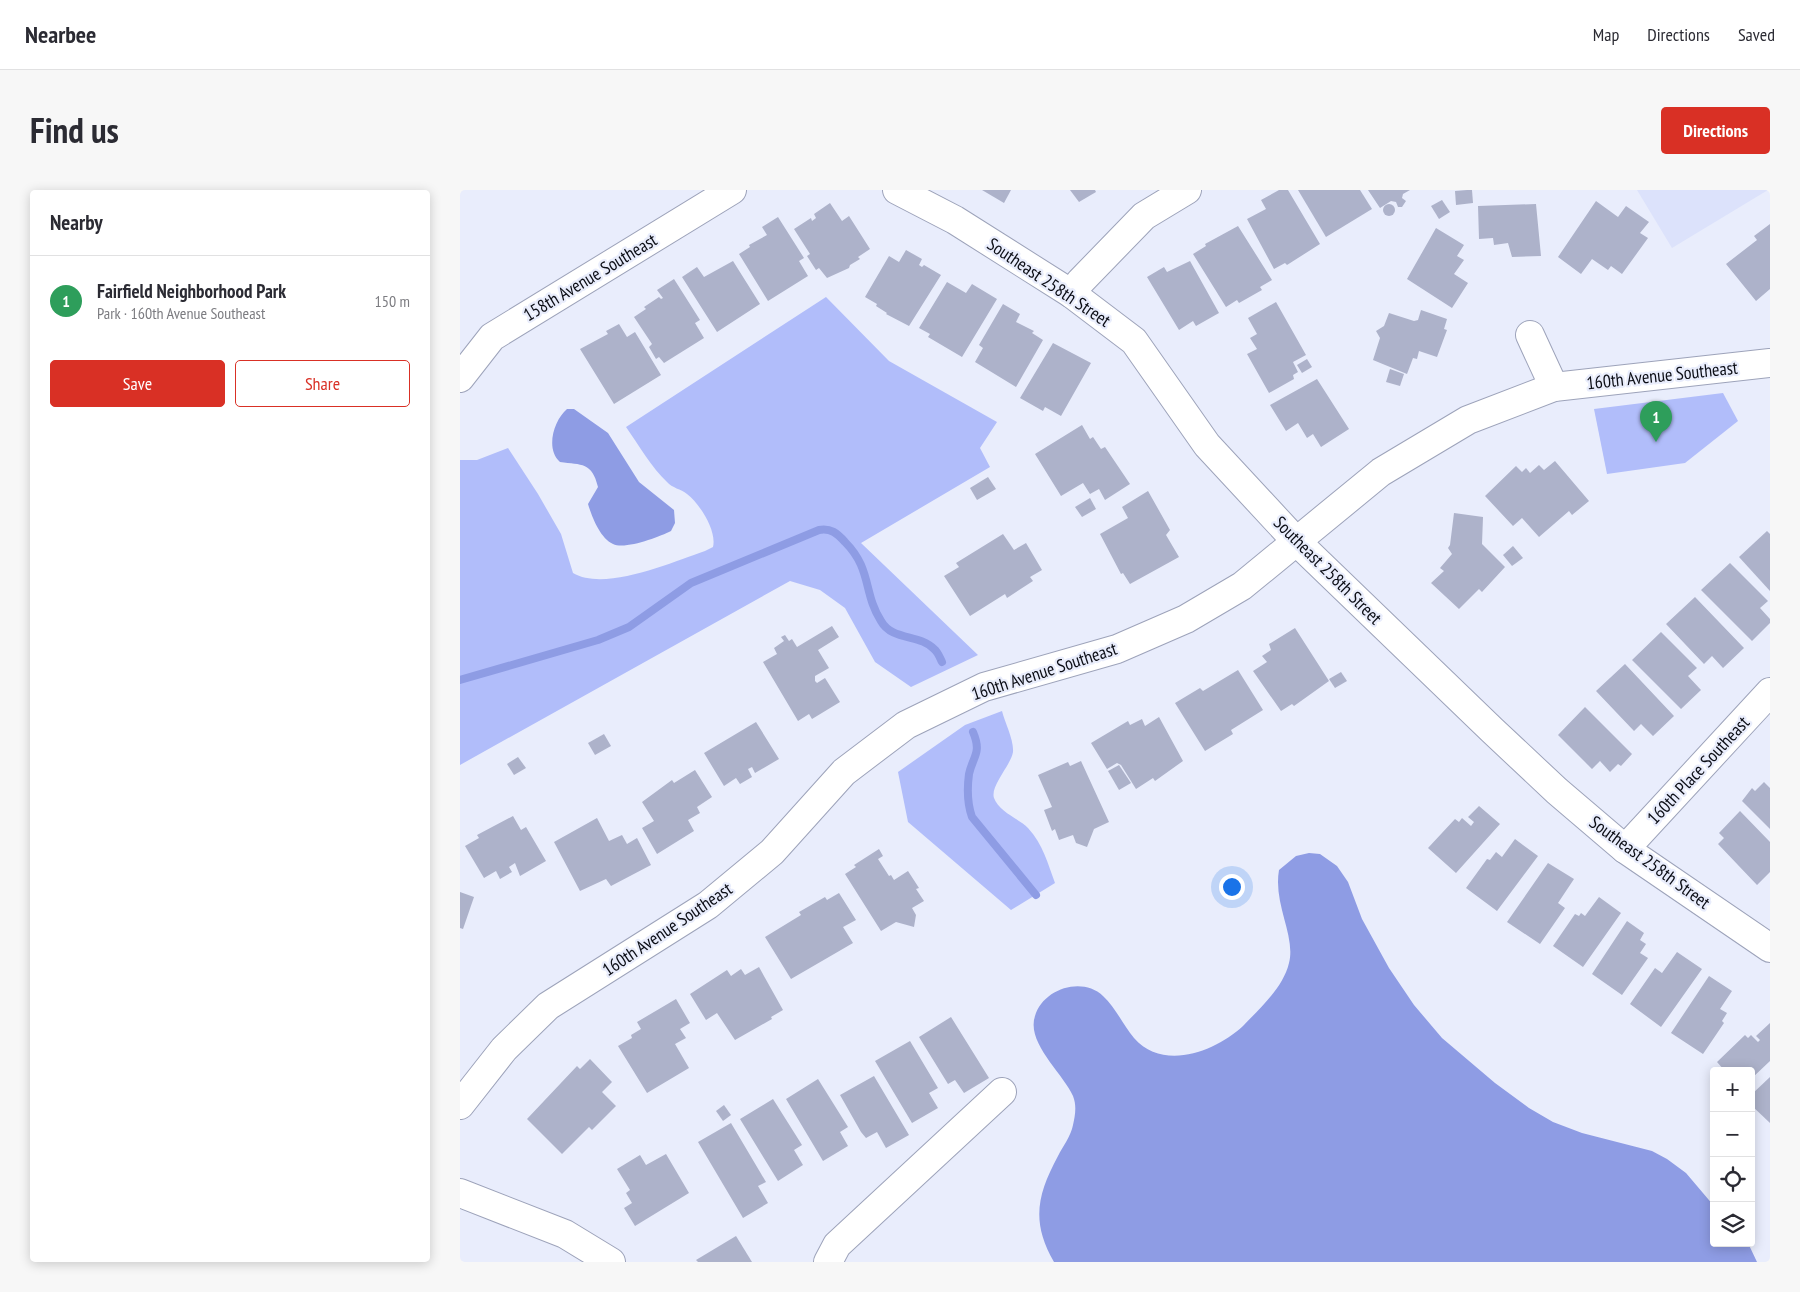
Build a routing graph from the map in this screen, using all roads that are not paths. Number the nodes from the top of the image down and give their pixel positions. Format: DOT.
graph roads {
  1 [pos="732,190"];
  2 [pos="897,190"];
  3 [pos="1187,190"];
  4 [pos="1072,294"];
  5 [pos="1530,336"];
  6 [pos="1770,363"];
  7 [pos="460,378"];
  8 [pos="1554,387"];
  9 [pos="1297,542"];
  10 [pos="1770,692"];
  11 [pos="1625,849"];
  12 [pos="1770,948"];
  13 [pos="1002,1092"];
  14 [pos="460,1105"];
  15 [pos="460,1193"];
  16 [pos="832,1254"];
  17 [pos="601,1260"];
  1 -- 7 [label="street, 158th Avenue Southeast"];
  2 -- 4 [label="street, Southeast 258th Street"];
  3 -- 4 [label="street"];
  4 -- 9 [label="street, Southeast 258th Street"];
  5 -- 8 [label="street"];
  6 -- 8 [label="street, 160th Avenue Southeast"];
  8 -- 9 [label="street, 160th Avenue Southeast"];
  9 -- 11 [label="street, Southeast 258th Street"];
  9 -- 14 [label="street, 160th Avenue Southeast"];
  10 -- 11 [label="street, 160th Place Southeast"];
  11 -- 12 [label="street, Southeast 258th Street"];
  13 -- 16 [label="street"];
  15 -- 17 [label="street"];
}
